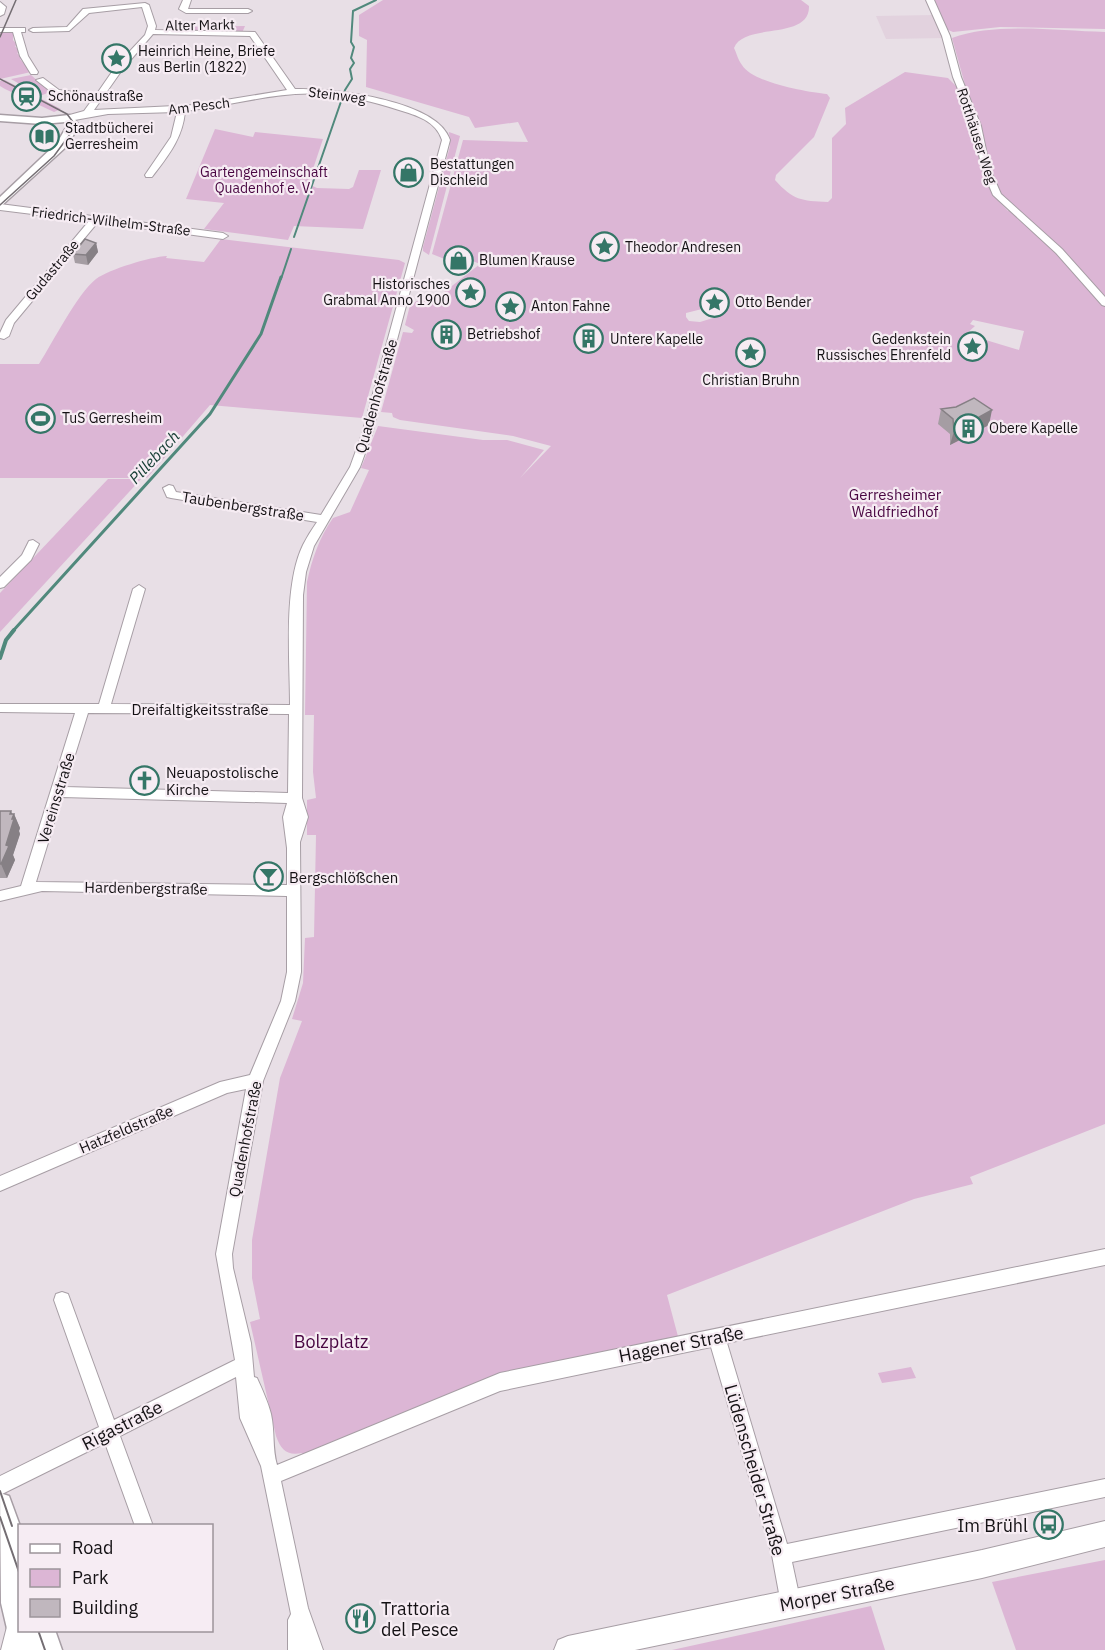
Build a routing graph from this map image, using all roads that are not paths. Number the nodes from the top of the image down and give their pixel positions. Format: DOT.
graph roads {
  1 [pos="186,0"];
  2 [pos="930,0"];
  3 [pos="249,2"];
  4 [pos="0,4"];
  5 [pos="0,14"];
  6 [pos="248,18"];
  7 [pos="151,29"];
  8 [pos="0,30"];
  9 [pos="33,30"];
  10 [pos="252,34"];
  11 [pos="293,92"];
  12 [pos="96,98"];
  13 [pos="181,109"];
  14 [pos="88,112"];
  15 [pos="0,118"];
  16 [pos="69,118"];
  17 [pos="444,131"];
  18 [pos="149,175"];
  19 [pos="0,205"];
  20 [pos="96,219"];
  21 [pos="223,236"];
  22 [pos="1105,303"];
  23 [pos="4,321"];
  24 [pos="4,336"];
  25 [pos="169,488"];
  26 [pos="323,519"];
  27 [pos="33,544"];
  28 [pos="0,584"];
  29 [pos="139,589"];
  30 [pos="0,708"];
  31 [pos="83,708"];
  32 [pos="104,708"];
  33 [pos="296,710"];
  34 [pos="58,792"];
  35 [pos="295,798"];
  36 [pos="27,888"];
  37 [pos="294,891"];
  38 [pos="0,896"];
  39 [pos="255,1081"];
  40 [pos="0,1184"];
  41 [pos="1105,1257"];
  42 [pos="62,1300"];
  43 [pos="717,1337"];
  44 [pos="245,1364"];
  45 [pos="111,1431"];
  46 [pos="268,1468"];
  47 [pos="0,1486"];
  48 [pos="1105,1488"];
  49 [pos="0,1505"];
  50 [pos="143,1524"];
  51 [pos="1105,1534"];
  52 [pos="781,1555"];
  53 [pos="13,1564"];
  54 [pos="791,1604"];
  55 [pos="298,1608"];
  56 [pos="18,1618"];
  57 [pos="18,1632"];
  58 [pos="20,1632"];
  59 [pos="43,1632"];
  60 [pos="15,1650"];
  61 [pos="25,1650"];
  62 [pos="49,1650"];
  63 [pos="298,1650"];
  64 [pos="313,1650"];
  65 [pos="568,1650"];
  1 -- 6 [label="street"];
  2 -- 22 [label="street, Rotthäuser Weg"];
  3 -- 6 [label="street"];
  4 -- 5 [label="street"];
  6 -- 7 [label="street, Alter Markt"];
  6 -- 10 [label="street, Alter Markt"];
  7 -- 9 [label="street"];
  7 -- 10 [label="street, Alter Markt"];
  7 -- 12 [label="street"];
  8 -- 12 [label="street"];
  10 -- 11 [label="street, Steinweg"];
  11 -- 13 [label="street, Am Pesch"];
  11 -- 17 [label="street, Steinweg"];
  12 -- 14 [label="street"];
  13 -- 14 [label="street, Am Pesch"];
  13 -- 18 [label="street"];
  14 -- 16 [label="street, Am Pesch"];
  15 -- 16 [label="street"];
  16 -- 19 [label="street"];
  17 -- 26 [label="street, Quadenhofstraße"];
  19 -- 20 [label="street, Friedrich-Wilhelm-Straße"];
  20 -- 21 [label="street, Friedrich-Wilhelm-Straße"];
  20 -- 23 [label="street, Gudastraße"];
  23 -- 24 [label="street, Gudastraße"];
  25 -- 26 [label="street, Taubenbergstraße"];
  26 -- 33 [label="street, Quadenhofstraße"];
  27 -- 28 [label="street"];
  29 -- 32 [label="street"];
  30 -- 31 [label="street, Dreifaltigkeitsstraße"];
  31 -- 32 [label="street, Dreifaltigkeitsstraße"];
  31 -- 34 [label="street, Vereinsstraße"];
  32 -- 33 [label="street, Dreifaltigkeitsstraße"];
  33 -- 35 [label="street, Quadenhofstraße"];
  34 -- 35 [label="street"];
  34 -- 36 [label="street, Vereinsstraße"];
  35 -- 37 [label="street, Quadenhofstraße"];
  36 -- 37 [label="street, Hardenbergstraße"];
  36 -- 38 [label="street, Hardenbergstraße"];
  37 -- 39 [label="street, Quadenhofstraße"];
  39 -- 40 [label="street, Hatzfeldstraße"];
  39 -- 44 [label="street, Quadenhofstraße"];
  41 -- 43 [label="street, Hagener Straße"];
  42 -- 45 [label="street"];
  43 -- 46 [label="street, Hagener Straße"];
  43 -- 52 [label="street, Lüdenscheider Straße"];
  44 -- 45 [label="street, Rigastraße"];
  44 -- 46 [label="street, Quadenhofstraße"];
  45 -- 47 [label="street, Rigastraße"];
  45 -- 50 [label="street"];
  46 -- 55 [label="street, Quadenhofstraße"];
  48 -- 52 [label="street"];
  49 -- 53 [label="street"];
  51 -- 54 [label="main road, Morper Straße"];
  52 -- 54 [label="street, Lüdenscheider Straße"];
  53 -- 56 [label="street"];
  54 -- 65 [label="main road, Morper Straße"];
  55 -- 63 [label="street, Quadenhofstraße"];
  55 -- 64 [label="street, Quadenhofstraße"];
  57 -- 60 [label="main road"];
  58 -- 61 [label="street"];
  59 -- 62 [label="street"];
}
